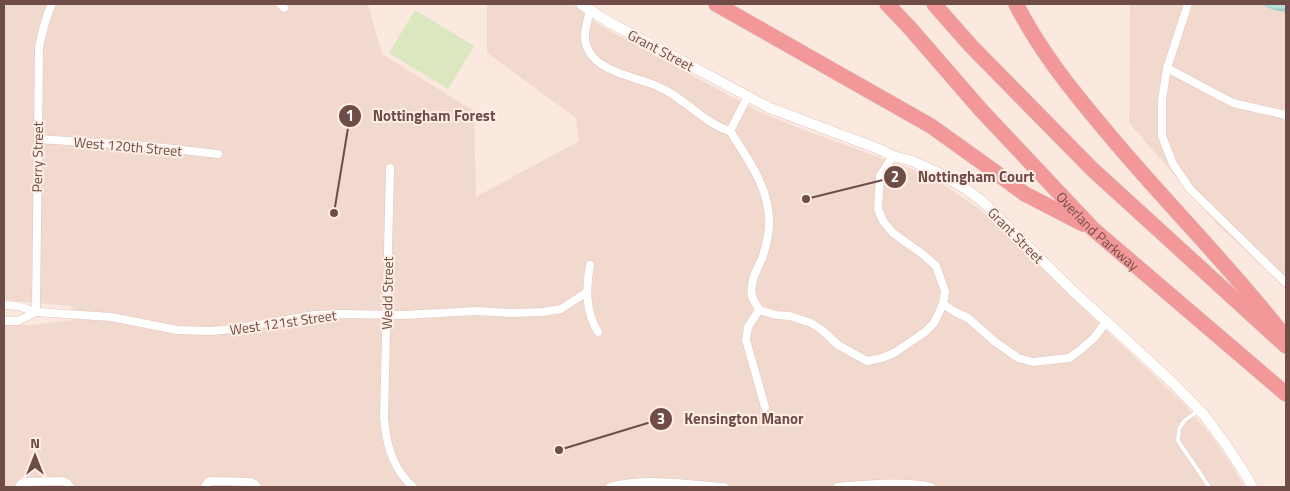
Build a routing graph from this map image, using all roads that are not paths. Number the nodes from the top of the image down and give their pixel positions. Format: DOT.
graph roads {
  1 [pos="52,4"];
  2 [pos="581,4"];
  3 [pos="716,4"];
  4 [pos="887,4"];
  5 [pos="934,4"];
  6 [pos="1016,4"];
  7 [pos="1188,4"];
  8 [pos="590,10"];
  9 [pos="1167,68"];
  10 [pos="748,96"];
  11 [pos="1286,115"];
  12 [pos="730,131"];
  13 [pos="38,139"];
  14 [pos="218,154"];
  15 [pos="893,156"];
  16 [pos="390,168"];
  17 [pos="1093,229"];
  18 [pos="590,265"];
  19 [pos="1286,283"];
  20 [pos="587,292"];
  21 [pos="943,304"];
  22 [pos="4,305"];
  23 [pos="758,310"];
  24 [pos="36,312"];
  25 [pos="386,314"];
  26 [pos="4,321"];
  27 [pos="1106,322"];
  28 [pos="598,332"];
  29 [pos="1286,339"];
  30 [pos="1286,346"];
  31 [pos="1286,394"];
  32 [pos="765,408"];
  33 [pos="1199,410"];
  34 [pos="409,486"];
  35 [pos="19,487"];
  36 [pos="70,487"];
  37 [pos="205,487"];
  38 [pos="257,487"];
  39 [pos="610,487"];
  40 [pos="724,487"];
  41 [pos="838,487"];
  42 [pos="931,487"];
  43 [pos="1209,487"];
  44 [pos="1252,487"];
  1 -- 13 [label="street, Perry Street"];
  2 -- 8 [label="street, Grant Street"];
  3 -- 17 [label="highway"];
  4 -- 17 [label="highway, Overland Parkway"];
  5 -- 30 [label="highway"];
  6 -- 29 [label="highway"];
  7 -- 9 [label="street"];
  8 -- 10 [label="street, Grant Street"];
  8 -- 12 [label="street"];
  9 -- 11 [label="street"];
  9 -- 19 [label="street"];
  10 -- 12 [label="street"];
  10 -- 15 [label="street, Grant Street"];
  12 -- 23 [label="street"];
  13 -- 14 [label="street, West 120th Street"];
  13 -- 24 [label="street, Perry Street"];
  15 -- 21 [label="street"];
  15 -- 27 [label="street, Grant Street"];
  16 -- 25 [label="street, Wedd Street"];
  17 -- 31 [label="highway, Overland Parkway"];
  18 -- 20 [label="street"];
  20 -- 25 [label="street, West 121st Street"];
  20 -- 28 [label="street"];
  21 -- 23 [label="street"];
  21 -- 27 [label="street"];
  22 -- 24 [label="street, West 121st Street"];
  23 -- 32 [label="street"];
  24 -- 25 [label="street, West 121st Street"];
  24 -- 26 [label="street, West 121st Street"];
  25 -- 34 [label="street, Wedd Street"];
  27 -- 33 [label="street, Grant Street"];
  33 -- 43 [label="lane"];
  33 -- 44 [label="street, Grant Street"];
  35 -- 36 [label="street"];
  37 -- 38 [label="street"];
  39 -- 40 [label="street"];
  41 -- 42 [label="street"];
}
